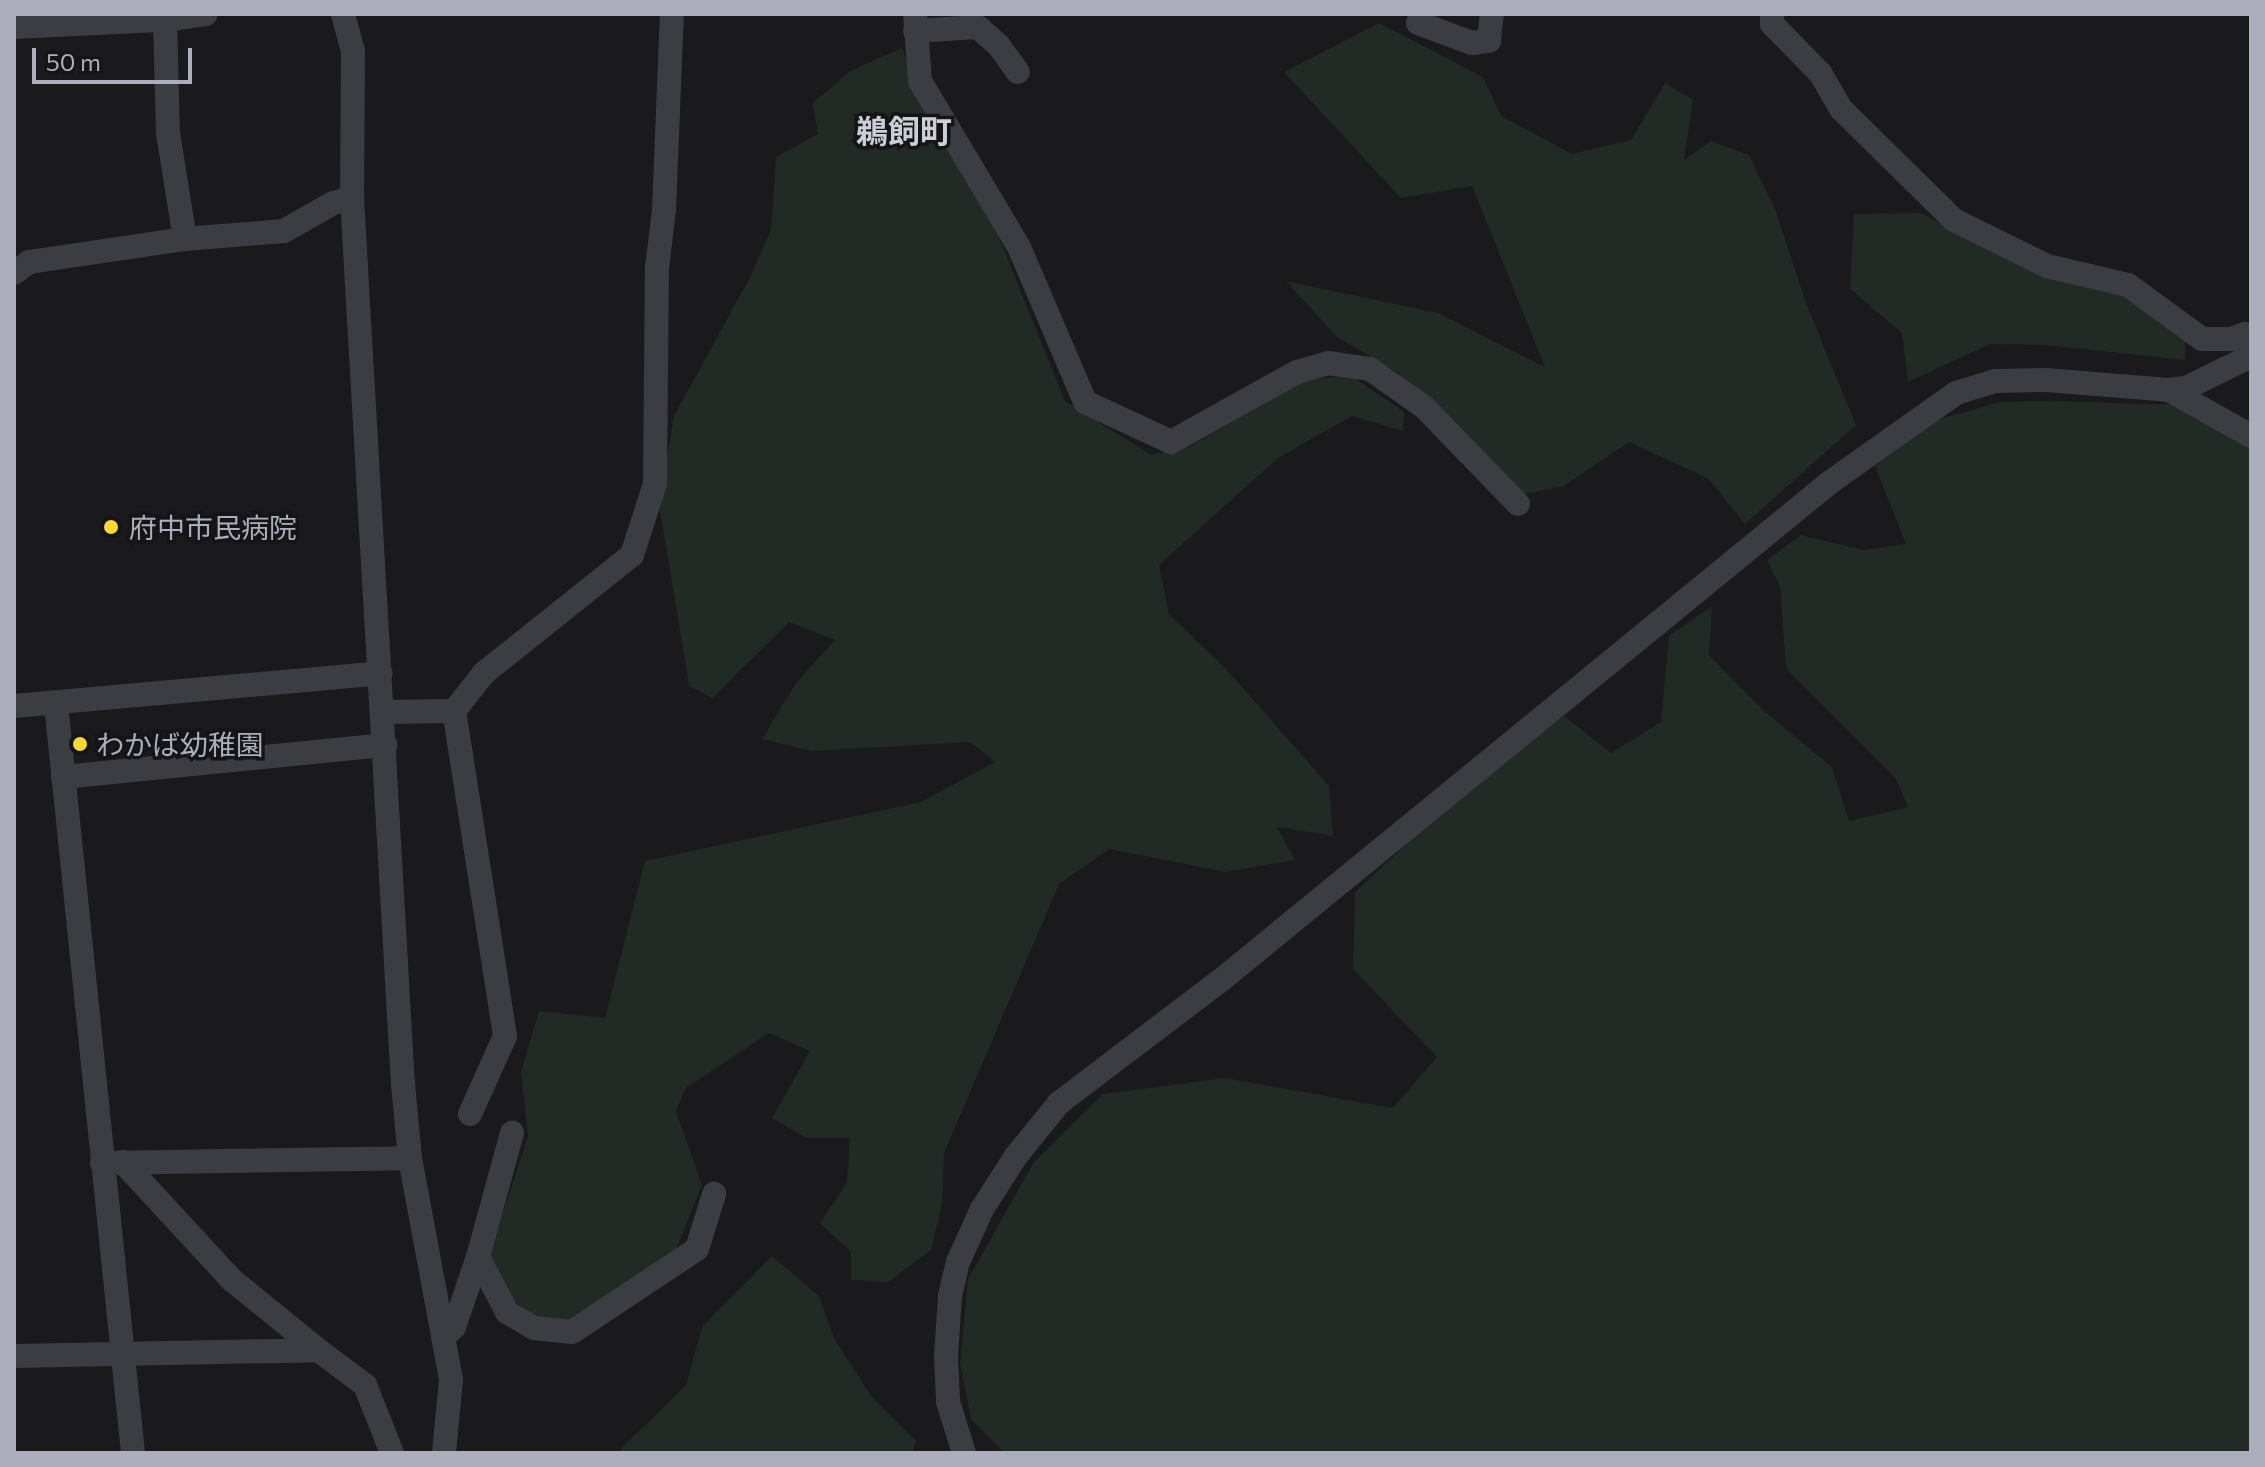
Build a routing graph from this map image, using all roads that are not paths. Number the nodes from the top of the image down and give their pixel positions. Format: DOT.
graph roads {
  1 [pos="206,14"];
  2 [pos="343,14"];
  3 [pos="672,14"];
  4 [pos="1492,14"];
  5 [pos="1772,14"];
  6 [pos="165,20"];
  7 [pos="915,23"];
  8 [pos="1418,23"];
  9 [pos="14,27"];
  10 [pos="1018,72"];
  11 [pos="352,198"];
  12 [pos="185,239"];
  13 [pos="14,273"];
  14 [pos="2251,339"];
  15 [pos="2251,356"];
  16 [pos="2177,389"];
  17 [pos="2251,436"];
  18 [pos="1518,504"];
  19 [pos="381,673"];
  20 [pos="56,704"];
  21 [pos="14,706"];
  22 [pos="454,711"];
  23 [pos="383,712"];
  24 [pos="385,745"];
  25 [pos="63,777"];
  26 [pos="470,1114"];
  27 [pos="512,1133"];
  28 [pos="410,1158"];
  29 [pos="112,1162"];
  30 [pos="714,1194"];
  31 [pos="478,1257"];
  32 [pos="443,1337"];
  33 [pos="318,1350"];
  34 [pos="121,1352"];
  35 [pos="14,1356"];
  36 [pos="133,1453"];
  37 [pos="392,1453"];
  38 [pos="444,1453"];
  39 [pos="964,1453"];
  1 -- 6 [label="street"];
  2 -- 11 [label="street"];
  3 -- 22 [label="street"];
  4 -- 8 [label="street"];
  5 -- 14 [label="street"];
  6 -- 9 [label="street"];
  6 -- 12 [label="street"];
  7 -- 10 [label="street"];
  7 -- 18 [label="street"];
  11 -- 12 [label="street"];
  11 -- 19 [label="street"];
  12 -- 13 [label="street"];
  15 -- 16 [label="street"];
  16 -- 17 [label="street"];
  16 -- 39 [label="street"];
  19 -- 20 [label="street"];
  19 -- 23 [label="street"];
  20 -- 21 [label="street"];
  20 -- 25 [label="street"];
  22 -- 23 [label="street"];
  22 -- 26 [label="street"];
  23 -- 24 [label="street"];
  24 -- 25 [label="street"];
  24 -- 28 [label="street"];
  25 -- 29 [label="street"];
  27 -- 31 [label="street"];
  28 -- 29 [label="street"];
  28 -- 32 [label="street"];
  29 -- 33 [label="street"];
  29 -- 34 [label="street"];
  30 -- 31 [label="street"];
  31 -- 32 [label="street"];
  32 -- 38 [label="street"];
  33 -- 34 [label="street"];
  33 -- 37 [label="street"];
  34 -- 35 [label="street"];
  34 -- 36 [label="street"];
}
